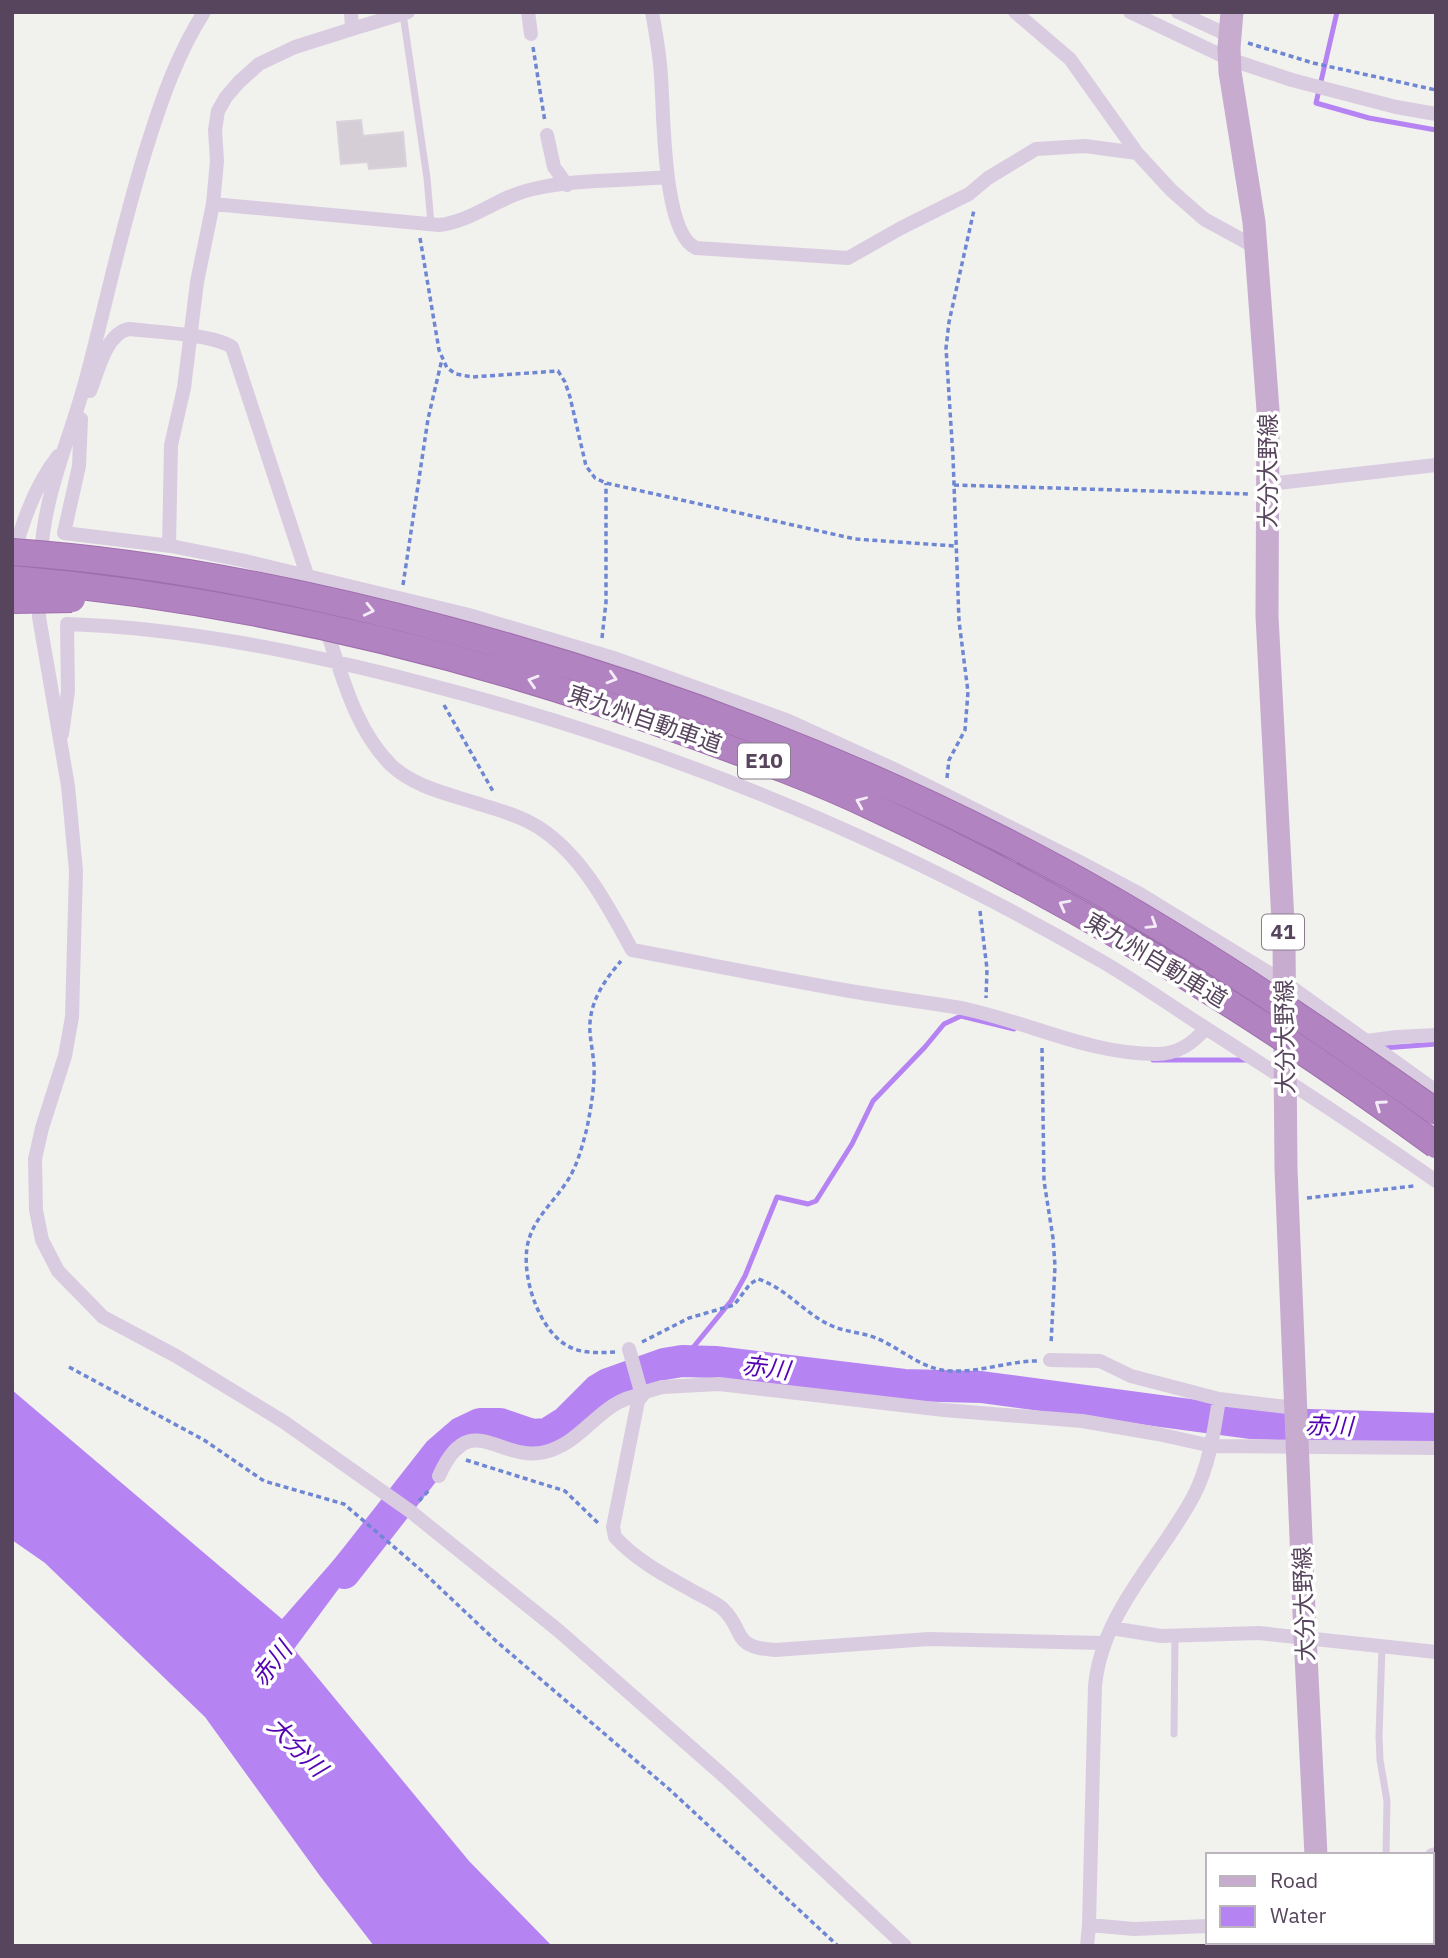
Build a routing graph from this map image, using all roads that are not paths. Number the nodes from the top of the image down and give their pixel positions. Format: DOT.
graph roads {
  1 [pos="204,12"];
  2 [pos="351,12"];
  3 [pos="528,12"];
  4 [pos="652,12"];
  5 [pos="1015,12"];
  6 [pos="1130,12"];
  7 [pos="1178,12"];
  8 [pos="1232,12"];
  9 [pos="406,13"];
  10 [pos="352,29"];
  11 [pos="531,34"];
  12 [pos="1230,47"];
  13 [pos="1436,114"];
  14 [pos="547,135"];
  15 [pos="1137,153"];
  16 [pos="667,177"];
  17 [pos="567,185"];
  18 [pos="213,204"];
  19 [pos="424,225"];
  20 [pos="1257,248"];
  21 [pos="190,337"];
  22 [pos="78,417"];
  23 [pos="64,449"];
  24 [pos="1436,466"];
  25 [pos="1269,489"];
  26 [pos="12,538"];
  27 [pos="169,546"];
  28 [pos="12,552"];
  29 [pos="12,563"];
  30 [pos="12,579"];
  31 [pos="312,586"];
  32 [pos="175,598"];
  33 [pos="12,600"];
  34 [pos="338,663"];
  35 [pos="60,748"];
  36 [pos="1284,982"];
  37 [pos="1206,1028"];
  38 [pos="1436,1035"];
  39 [pos="1366,1041"];
  40 [pos="1285,1078"];
  41 [pos="1436,1091"];
  42 [pos="1436,1112"];
  43 [pos="1436,1145"];
  44 [pos="1436,1181"];
  45 [pos="629,1349"];
  46 [pos="1050,1360"];
  47 [pos="642,1395"];
  48 [pos="1219,1399"];
  49 [pos="1296,1408"];
  50 [pos="1212,1446"];
  51 [pos="1297,1446"];
  52 [pos="1436,1448"];
  53 [pos="439,1476"];
  54 [pos="1111,1628"];
  55 [pos="1175,1636"];
  56 [pos="1305,1636"];
  57 [pos="1103,1643"];
  58 [pos="1382,1646"];
  59 [pos="1436,1652"];
  60 [pos="1174,1734"];
  61 [pos="1316,1853"];
  62 [pos="1386,1853"];
  63 [pos="1089,1925"];
  64 [pos="1206,1926"];
  65 [pos="905,1946"];
  66 [pos="1087,1946"];
  1 -- 22 [label="street"];
  2 -- 10 [label="street"];
  3 -- 11 [label="street"];
  4 -- 16 [label="street"];
  5 -- 15 [label="street"];
  6 -- 12 [label="street"];
  7 -- 12 [label="street"];
  8 -- 12 [label="main road, 大分大野線 / 41"];
  9 -- 10 [label="street"];
  9 -- 19 [label="lane"];
  10 -- 18 [label="street"];
  12 -- 13 [label="street"];
  12 -- 20 [label="main road, 大分大野線 / 41"];
  14 -- 17 [label="street"];
  15 -- 16 [label="street"];
  15 -- 20 [label="street"];
  16 -- 17 [label="street"];
  17 -- 19 [label="street"];
  18 -- 19 [label="street"];
  18 -- 21 [label="street"];
  20 -- 25 [label="main road, 大分大野線 / 41"];
  21 -- 22 [label="street"];
  21 -- 27 [label="street"];
  21 -- 31 [label="street"];
  22 -- 23 [label="street"];
  22 -- 27 [label="street"];
  23 -- 29 [label="street"];
  23 -- 35 [label="street"];
  24 -- 25 [label="street"];
  25 -- 36 [label="main road, 大分大野線 / 41"];
  26 -- 31 [label="highway, bridge"];
  27 -- 31 [label="street"];
  28 -- 31 [label="highway, 東九州自動車道 / E10, bridge"];
  30 -- 32 [label="highway, 東九州自動車道 / E10, bridge"];
  31 -- 34 [label="street"];
  31 -- 36 [label="street"];
  31 -- 42 [label="highway, 東九州自動車道 / E10, one-way, bridge"];
  32 -- 33 [label="highway, bridge"];
  43 -- 32 [label="highway, 東九州自動車道 / E10, one-way, bridge"];
  34 -- 35 [label="street"];
  34 -- 37 [label="street"];
  34 -- 37 [label="street"];
  35 -- 65 [label="street"];
  36 -- 39 [label="street"];
  36 -- 40 [label="main road, 大分大野線 / 41"];
  37 -- 40 [label="street"];
  38 -- 39 [label="street"];
  39 -- 41 [label="street"];
  40 -- 44 [label="street"];
  40 -- 49 [label="main road, 大分大野線 / 41"];
  45 -- 47 [label="street"];
  46 -- 48 [label="street"];
  47 -- 50 [label="street"];
  47 -- 53 [label="street"];
  47 -- 57 [label="street"];
  48 -- 49 [label="street"];
  48 -- 50 [label="street"];
  49 -- 51 [label="main road, 大分大野線 / 41"];
  50 -- 51 [label="street"];
  50 -- 54 [label="street"];
  51 -- 52 [label="street"];
  51 -- 56 [label="main road, 大分大野線 / 41"];
  54 -- 55 [label="street"];
  54 -- 57 [label="street"];
  55 -- 56 [label="street"];
  55 -- 60 [label="lane"];
  56 -- 58 [label="street"];
  56 -- 61 [label="main road, 大分大野線 / 41"];
  57 -- 63 [label="street"];
  58 -- 59 [label="street"];
  58 -- 62 [label="lane"];
  63 -- 64 [label="street"];
  63 -- 66 [label="street"];
}
